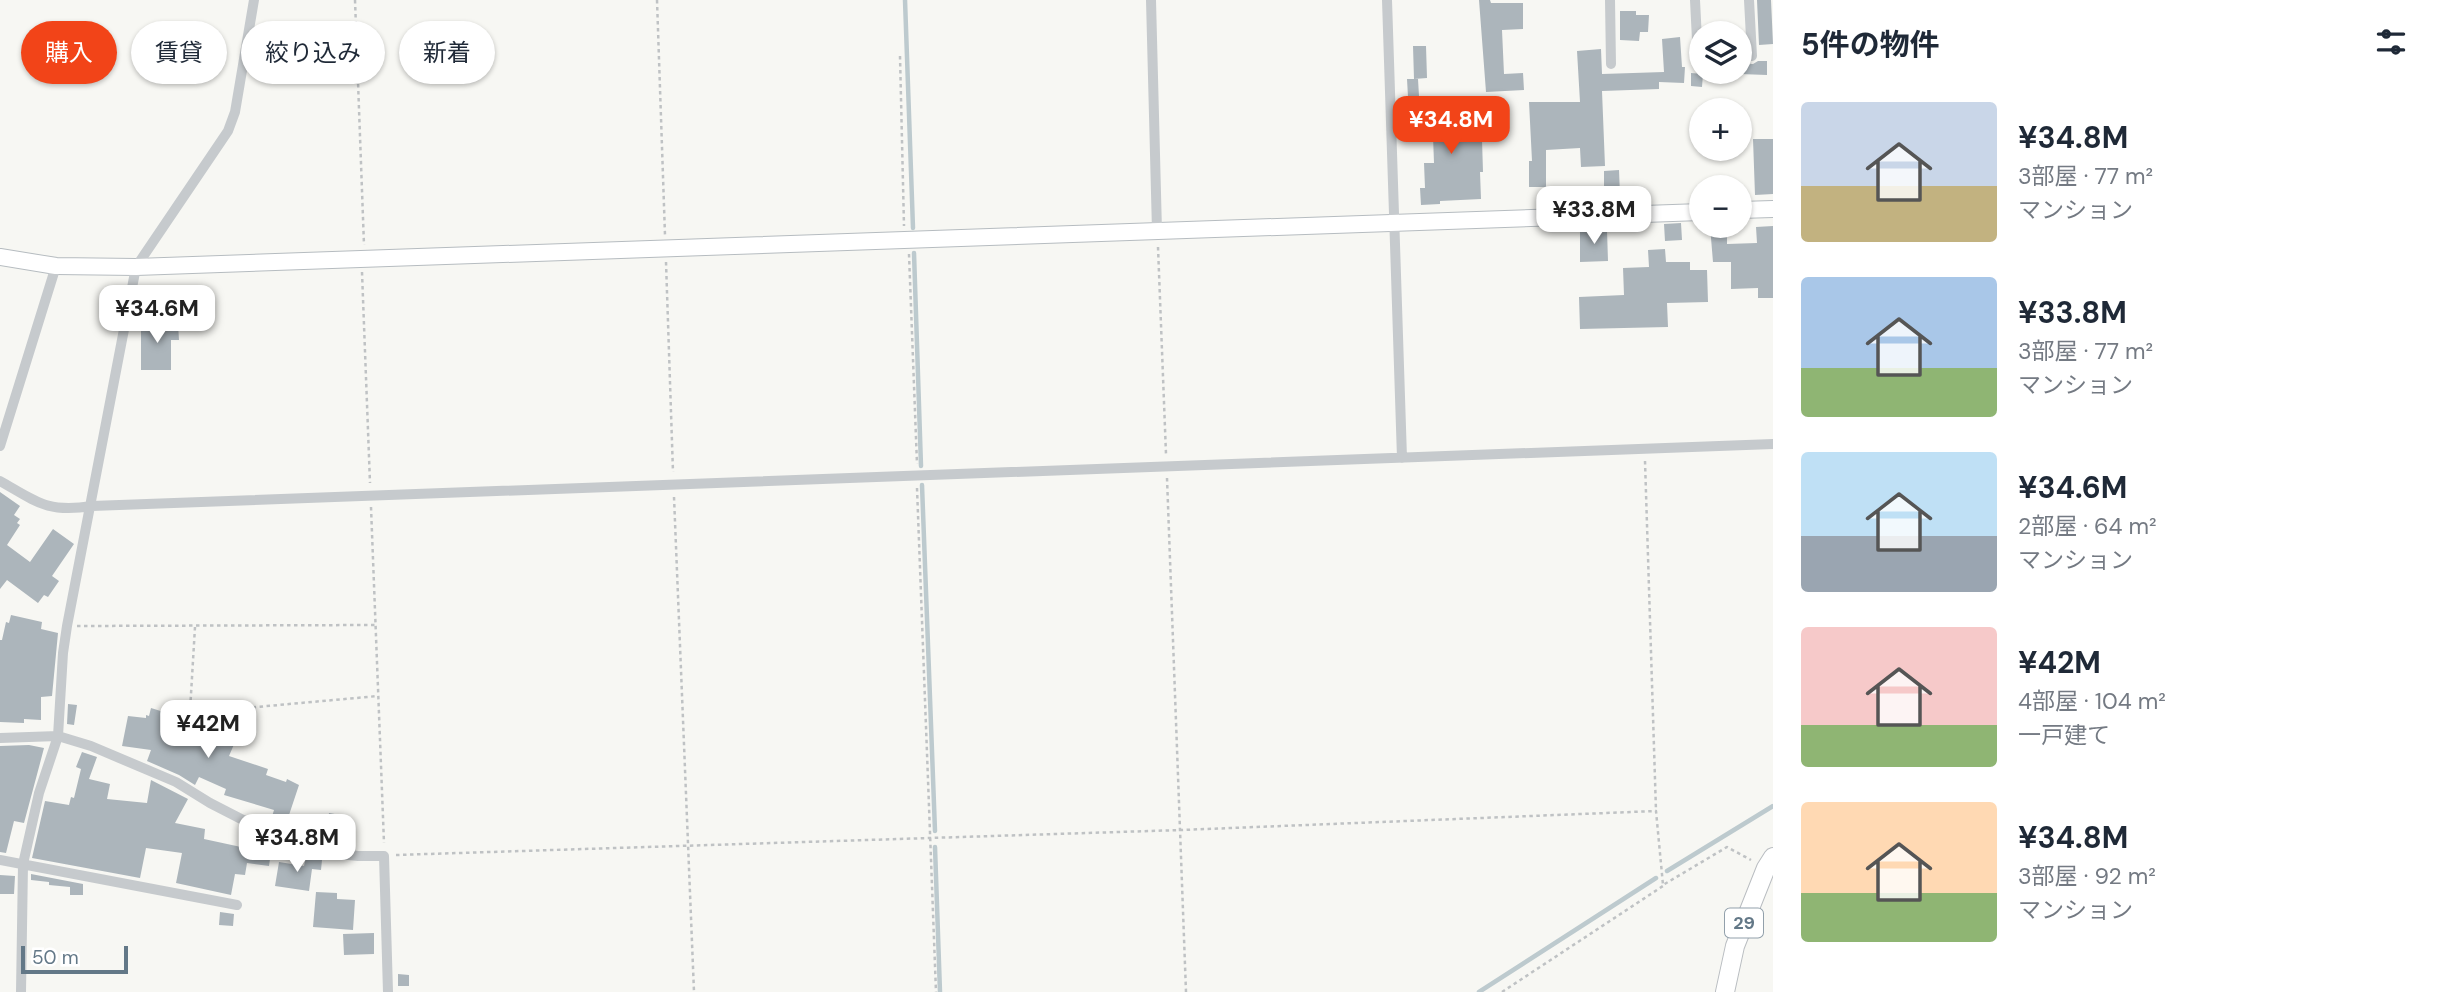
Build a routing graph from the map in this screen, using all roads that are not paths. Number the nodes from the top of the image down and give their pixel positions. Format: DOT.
graph roads {
  1 [pos="254,0"];
  2 [pos="1151,0"];
  3 [pos="1387,0"];
  4 [pos="1610,0"];
  5 [pos="1695,0"];
  6 [pos="1749,0"];
  7 [pos="1696,21"];
  8 [pos="1750,21"];
  9 [pos="1612,64"];
  10 [pos="1773,209"];
  11 [pos="1752,210"];
  12 [pos="1689,212"];
  13 [pos="1394,223"];
  14 [pos="1157,231"];
  15 [pos="0,257"];
  16 [pos="56,266"];
  17 [pos="136,267"];
  18 [pos="1773,444"];
  19 [pos="0,446"];
  20 [pos="1402,458"];
  21 [pos="0,481"];
  22 [pos="92,506"];
  23 [pos="58,736"];
  24 [pos="0,738"];
  25 [pos="0,860"];
  26 [pos="1770,863"];
  27 [pos="23,864"];
  28 [pos="237,905"];
  29 [pos="21,992"];
  30 [pos="388,992"];
  31 [pos="1725,992"];
  1 -- 17 [label="street"];
  2 -- 14 [label="street"];
  3 -- 13 [label="street"];
  4 -- 9 [label="street"];
  5 -- 7 [label="street"];
  6 -- 8 [label="street"];
  10 -- 11 [label="street"];
  12 -- 13 [label="street"];
  13 -- 14 [label="street"];
  13 -- 20 [label="street"];
  14 -- 17 [label="street"];
  15 -- 16 [label="street"];
  16 -- 17 [label="street"];
  16 -- 19 [label="street"];
  17 -- 22 [label="street"];
  18 -- 20 [label="street"];
  20 -- 22 [label="street"];
  21 -- 22 [label="street"];
  22 -- 23 [label="street"];
  23 -- 24 [label="street"];
  23 -- 27 [label="street"];
  23 -- 30 [label="street"];
  25 -- 27 [label="street"];
  26 -- 31 [label="main road, 29"];
  27 -- 28 [label="street"];
  27 -- 29 [label="street"];
}
